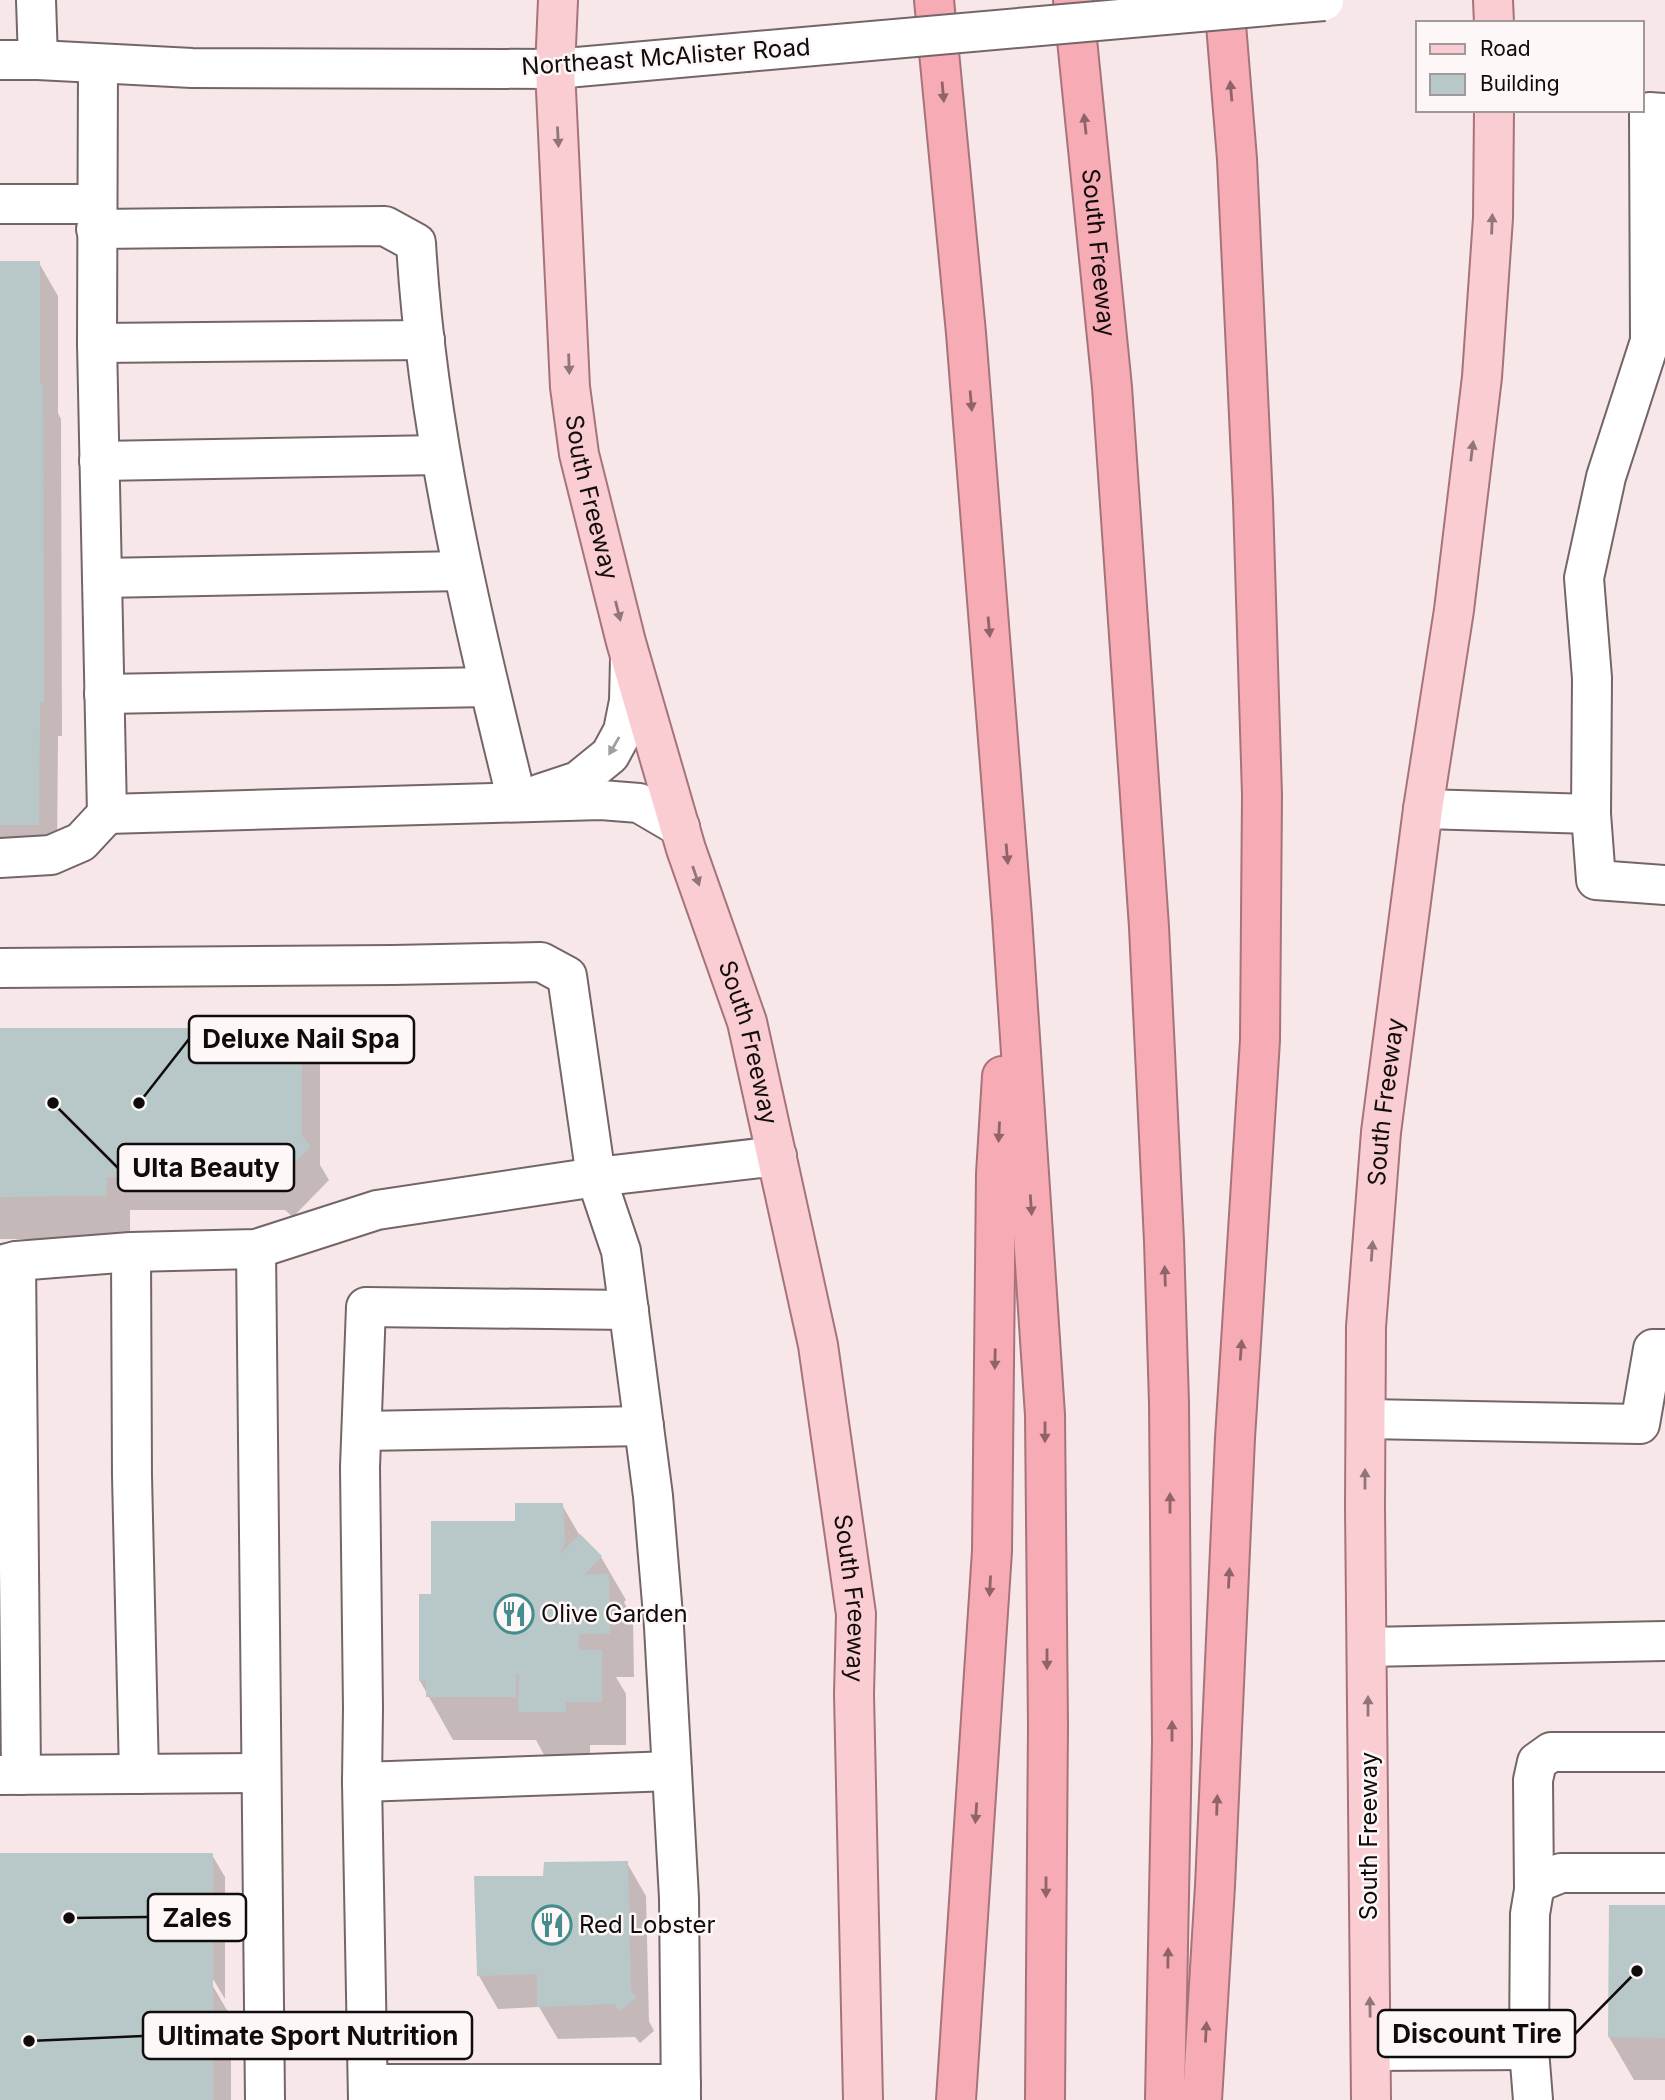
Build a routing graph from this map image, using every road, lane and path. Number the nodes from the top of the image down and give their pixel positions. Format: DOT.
graph roads {
  1 [pos="36,0"];
  2 [pos="558,0"];
  3 [pos="934,0"];
  4 [pos="1073,0"];
  5 [pos="1224,0"];
  6 [pos="1331,0"];
  7 [pos="1493,0"];
  8 [pos="1324,1"];
  9 [pos="1494,21"];
  10 [pos="0,60"];
  11 [pos="38,60"];
  12 [pos="98,64"];
  13 [pos="555,69"];
  14 [pos="1494,112"];
  15 [pos="1665,113"];
  16 [pos="0,204"];
  17 [pos="96,216"];
  18 [pos="1657,277"];
  19 [pos="425,340"];
  20 [pos="97,343"];
  21 [pos="440,455"];
  22 [pos="99,461"];
  23 [pos="463,571"];
  24 [pos="102,578"];
  25 [pos="630,656"];
  26 [pos="489,687"];
  27 [pos="104,694"];
  28 [pos="517,801"];
  29 [pos="1423,809"];
  30 [pos="107,814"];
  31 [pos="1591,814"];
  32 [pos="680,827"];
  33 [pos="0,858"];
  34 [pos="1665,885"];
  35 [pos="1012,917"];
  36 [pos="0,968"];
  37 [pos="776,1156"];
  38 [pos="596,1177"];
  39 [pos="256,1249"];
  40 [pos="131,1252"];
  41 [pos="8,1263"];
  42 [pos="629,1310"];
  43 [pos="1665,1349"];
  44 [pos="1366,1419"];
  45 [pos="644,1426"];
  46 [pos="362,1431"];
  47 [pos="1665,1640"];
  48 [pos="1367,1647"];
  49 [pos="1665,1752"];
  50 [pos="672,1771"];
  51 [pos="260,1773"];
  52 [pos="139,1774"];
  53 [pos="10,1775"];
  54 [pos="362,1782"];
  55 [pos="1665,1873"];
  56 [pos="1534,1891"];
  57 [pos="1371,2050"];
  58 [pos="1529,2050"];
  59 [pos="368,2092"];
  60 [pos="681,2092"];
  61 [pos="265,2100"];
  62 [pos="863,2100"];
  63 [pos="956,2100"];
  64 [pos="1045,2100"];
  65 [pos="1165,2100"];
  66 [pos="1202,2100"];
  67 [pos="1371,2100"];
  68 [pos="1533,2100"];
  1 -- 11 [label="street"];
  2 -- 13 [label="main road, South Freeway"];
  3 -- 35 [label="highway, one-way"];
  65 -- 4 [label="highway, South Freeway, one-way"];
  66 -- 5 [label="highway, one-way"];
  6 -- 8 [label="street, Northeast McAlister Road"];
  7 -- 9 [label="main road"];
  8 -- 13 [label="street, Northeast McAlister Road, bridge"];
  10 -- 11 [label="street, Northeast McAlister Road"];
  11 -- 12 [label="street, Northeast McAlister Road"];
  12 -- 13 [label="street, Northeast McAlister Road"];
  12 -- 17 [label="street"];
  13 -- 25 [label="main road, South Freeway, one-way"];
  29 -- 14 [label="main road, South Freeway, one-way"];
  15 -- 18 [label="street"];
  16 -- 17 [label="street"];
  17 -- 19 [label="street"];
  17 -- 20 [label="street"];
  18 -- 31 [label="street"];
  19 -- 20 [label="street"];
  19 -- 21 [label="street"];
  20 -- 22 [label="street"];
  21 -- 22 [label="street"];
  21 -- 23 [label="street"];
  22 -- 24 [label="street"];
  23 -- 24 [label="street"];
  23 -- 26 [label="street"];
  24 -- 27 [label="street"];
  25 -- 28 [label="street, one-way"];
  25 -- 32 [label="main road, South Freeway"];
  26 -- 27 [label="street"];
  26 -- 28 [label="street"];
  27 -- 30 [label="street"];
  28 -- 30 [label="street"];
  28 -- 32 [label="street"];
  29 -- 31 [label="street"];
  44 -- 29 [label="main road, South Freeway, one-way"];
  30 -- 33 [label="street"];
  31 -- 34 [label="street"];
  32 -- 37 [label="main road, South Freeway, one-way"];
  35 -- 63 [label="highway, one-way"];
  35 -- 64 [label="highway, one-way"];
  36 -- 38 [label="street"];
  37 -- 38 [label="street"];
  37 -- 62 [label="main road, South Freeway"];
  38 -- 39 [label="street"];
  38 -- 42 [label="street"];
  39 -- 40 [label="street"];
  39 -- 51 [label="street"];
  40 -- 41 [label="street"];
  40 -- 52 [label="street"];
  41 -- 53 [label="street"];
  42 -- 45 [label="street"];
  42 -- 46 [label="street"];
  43 -- 44 [label="street"];
  48 -- 44 [label="main road, South Freeway, one-way"];
  45 -- 46 [label="street"];
  45 -- 50 [label="street"];
  46 -- 54 [label="street"];
  47 -- 48 [label="street"];
  57 -- 48 [label="main road, South Freeway, one-way"];
  49 -- 56 [label="street"];
  50 -- 54 [label="street"];
  50 -- 60 [label="street"];
  51 -- 52 [label="street"];
  51 -- 61 [label="street"];
  52 -- 53 [label="street"];
  54 -- 59 [label="street"];
  55 -- 56 [label="street"];
  56 -- 58 [label="street"];
  57 -- 58 [label="street"];
  57 -- 67 [label="main road, South Freeway"];
  58 -- 68 [label="street"];
  59 -- 60 [label="street"];
}
